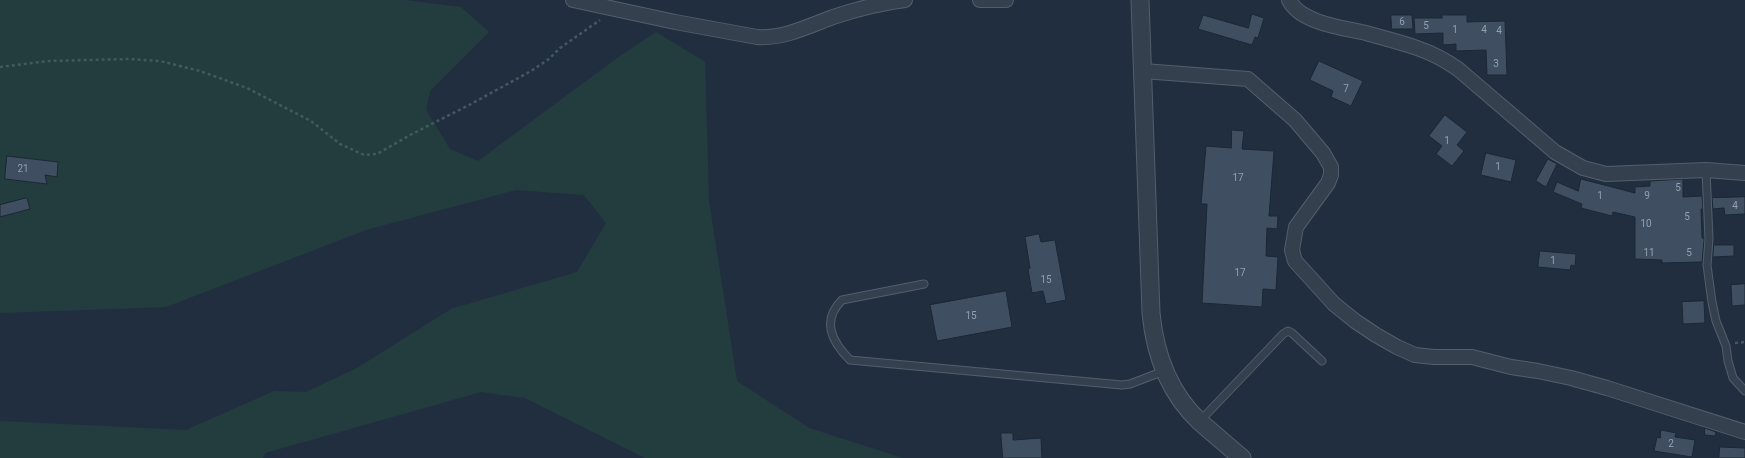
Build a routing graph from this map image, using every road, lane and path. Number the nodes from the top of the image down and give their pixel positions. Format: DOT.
graph roads {
  1 [pos="573,0"];
  2 [pos="905,0"];
  3 [pos="980,0"];
  4 [pos="1006,0"];
  5 [pos="1140,0"];
  6 [pos="1289,0"];
  7 [pos="615,9"];
  8 [pos="0,67"];
  9 [pos="1143,71"];
  10 [pos="1706,170"];
  11 [pos="1745,173"];
  12 [pos="924,284"];
  13 [pos="1322,361"];
  14 [pos="1164,371"];
  15 [pos="1745,391"];
  16 [pos="1199,421"];
  17 [pos="1745,432"];
  18 [pos="1242,458"];
  1 -- 7 [label="street"];
  2 -- 7 [label="street"];
  3 -- 4 [label="street"];
  5 -- 9 [label="street"];
  6 -- 10 [label="street"];
  7 -- 8 [label="path"];
  9 -- 14 [label="street"];
  9 -- 17 [label="street"];
  10 -- 11 [label="street"];
  10 -- 15 [label="lane"];
  12 -- 14 [label="lane"];
  13 -- 16 [label="lane"];
  14 -- 16 [label="street"];
  16 -- 18 [label="street"];
}
